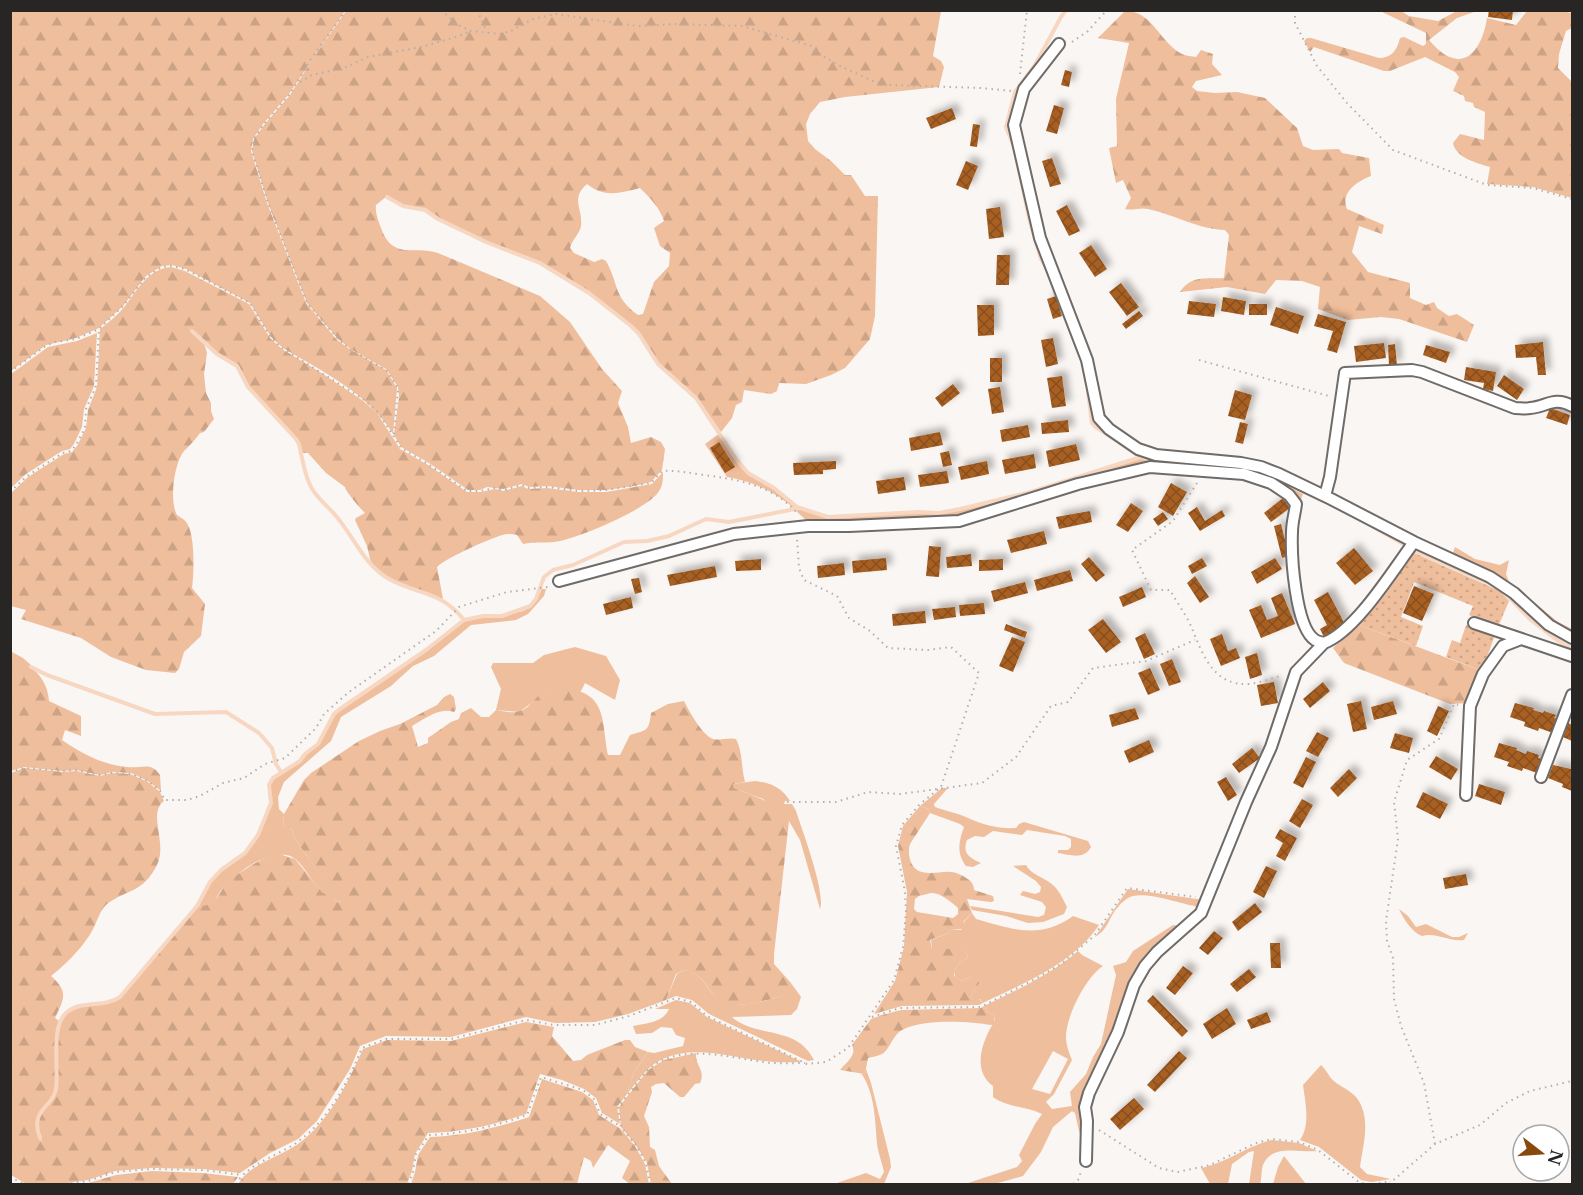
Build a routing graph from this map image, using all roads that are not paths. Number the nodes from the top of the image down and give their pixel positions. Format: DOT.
graph roads {
  1 [pos="1059,44"];
  2 [pos="1572,406"];
  3 [pos="1324,496"];
  4 [pos="1414,542"];
  5 [pos="559,581"];
  6 [pos="1474,623"];
  7 [pos="1572,638"];
  8 [pos="1521,639"];
  9 [pos="1324,643"];
  10 [pos="1572,656"];
  11 [pos="1572,695"];
  12 [pos="1541,777"];
  13 [pos="1466,795"];
  14 [pos="1086,1161"];
  1 -- 3 [label="street"];
  2 -- 3 [label="street"];
  3 -- 4 [label="street"];
  4 -- 7 [label="street"];
  4 -- 9 [label="street"];
  5 -- 9 [label="street"];
  6 -- 8 [label="street"];
  8 -- 10 [label="street"];
  8 -- 13 [label="street"];
  9 -- 14 [label="street"];
  11 -- 12 [label="street"];
}
